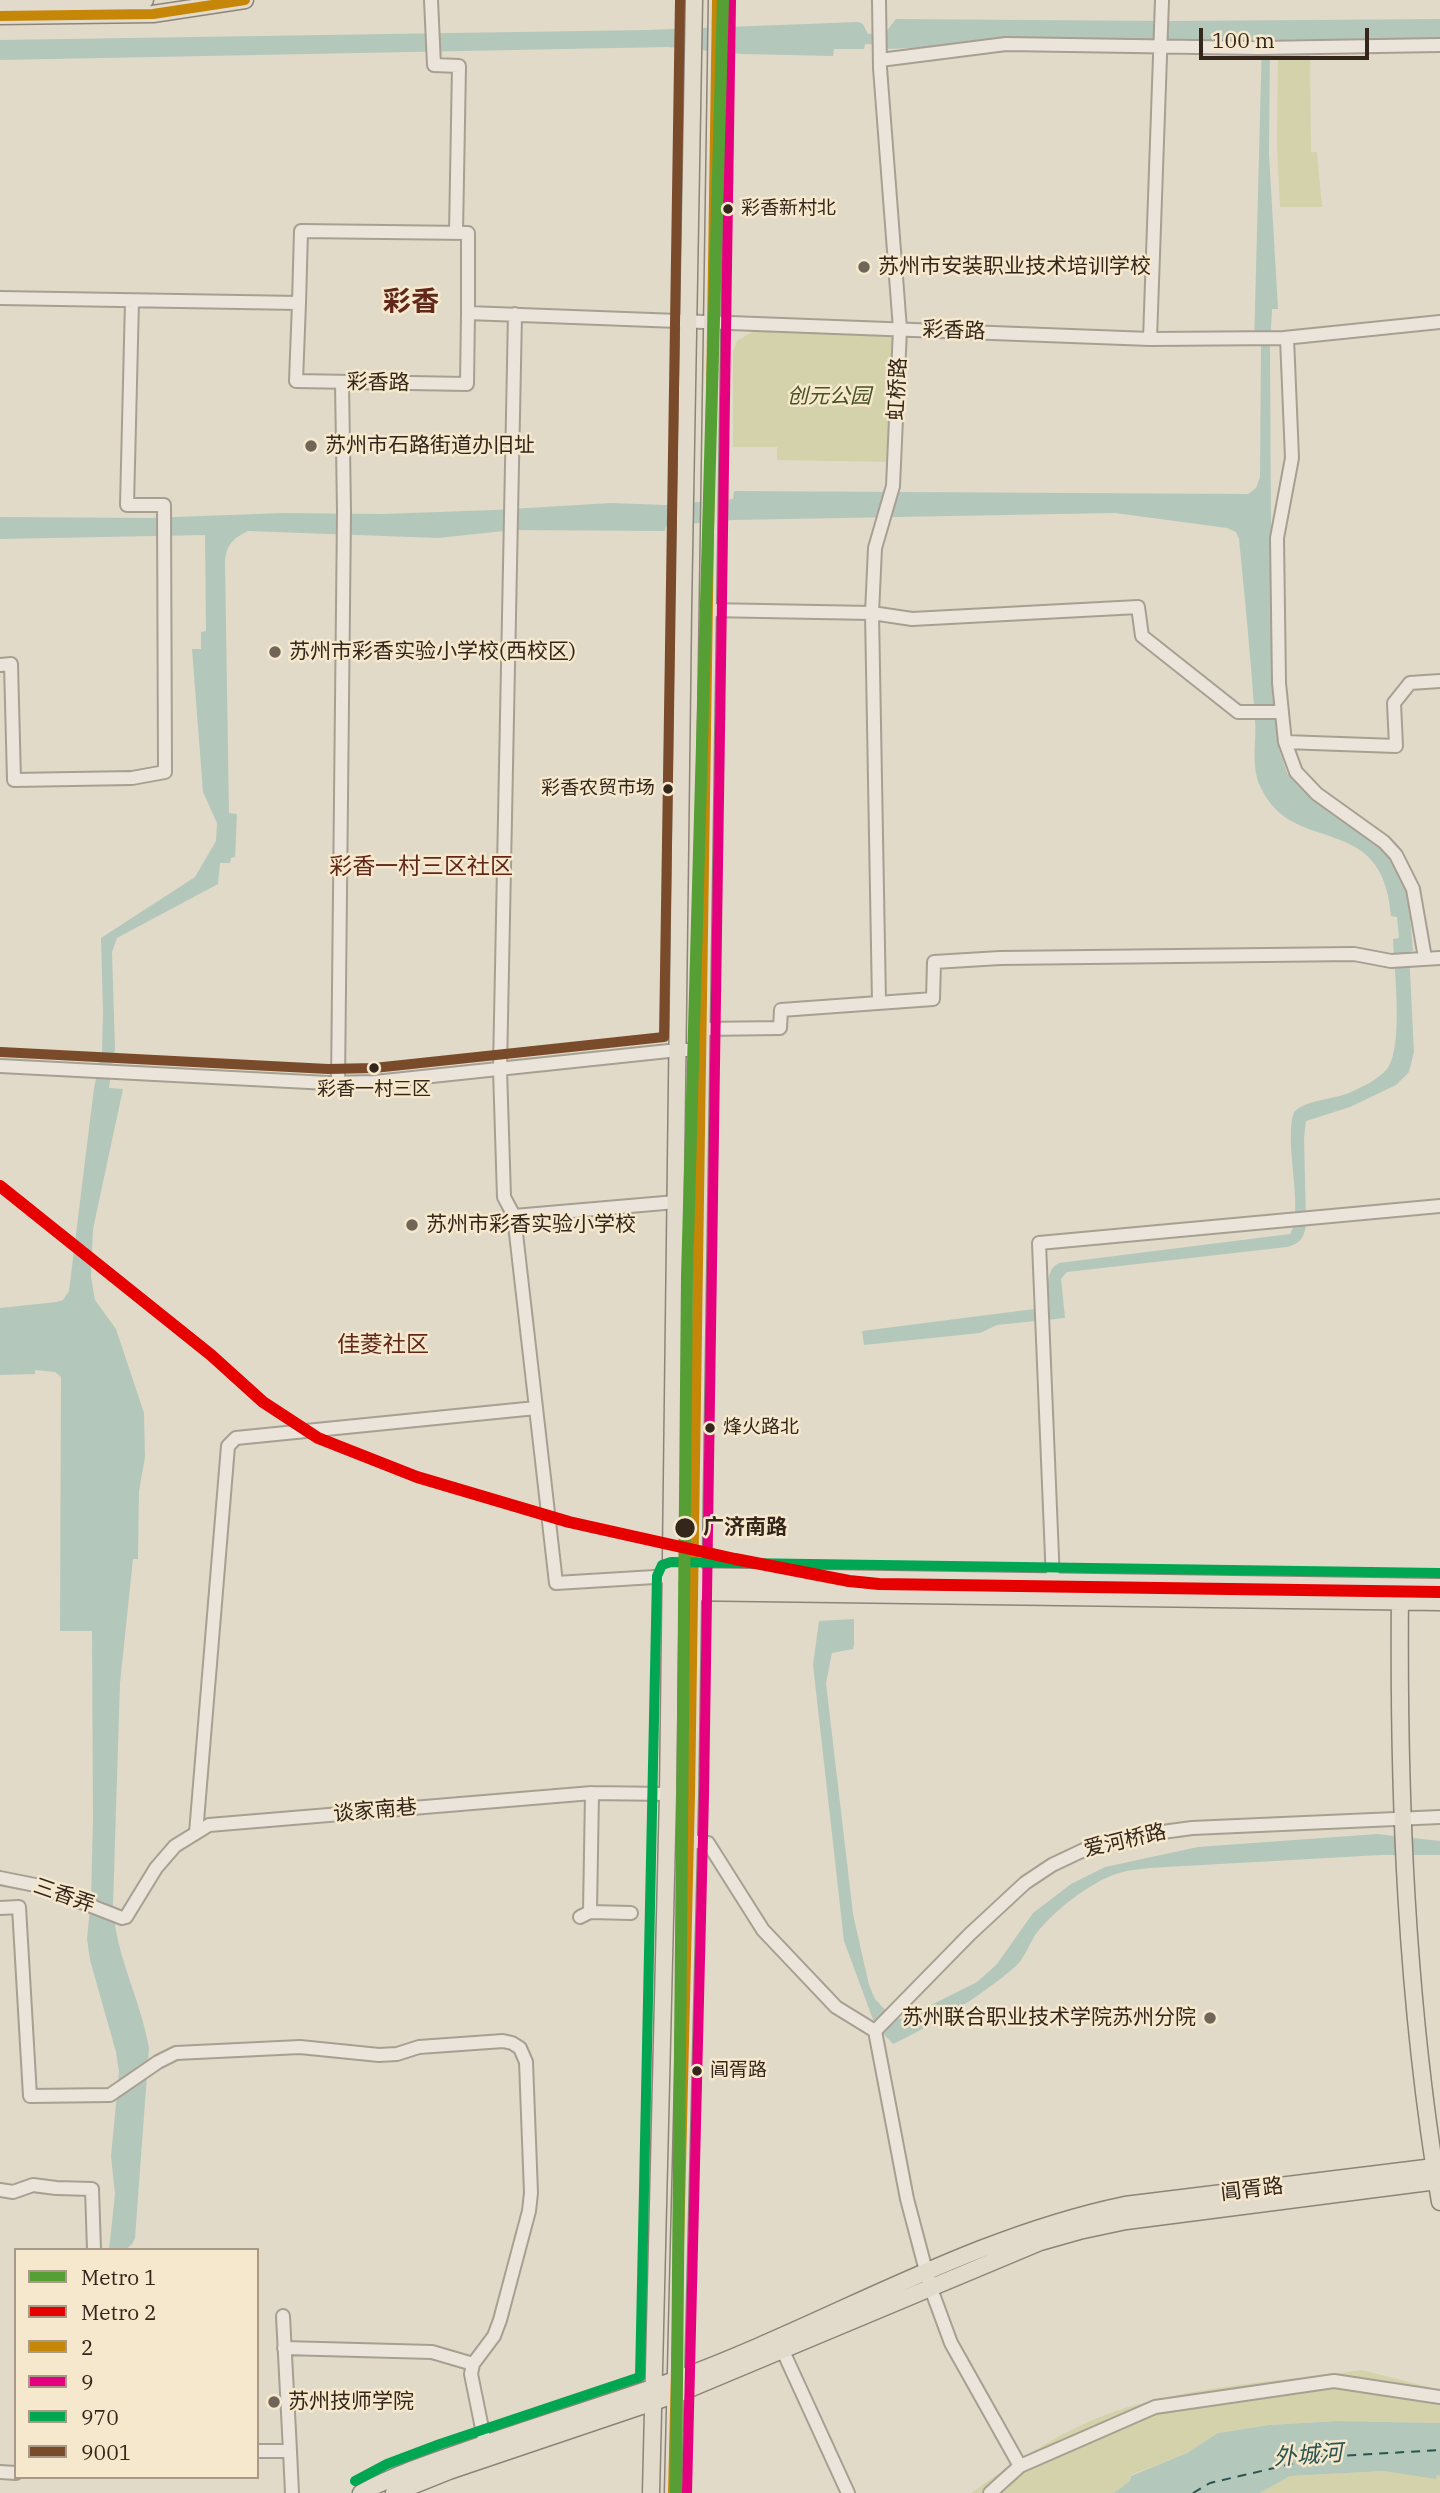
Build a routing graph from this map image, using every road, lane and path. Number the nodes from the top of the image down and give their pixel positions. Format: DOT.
graph roads {
  1 [pos="145,0"];
  2 [pos="245,0"];
  3 [pos="431,0"];
  4 [pos="694,0"];
  5 [pos="717,0"];
  6 [pos="879,0"];
  7 [pos="1162,0"];
  8 [pos="0,2"];
  9 [pos="0,16"];
  10 [pos="1162,43"];
  11 [pos="1440,45"];
  12 [pos="880,60"];
  13 [pos="456,233"];
  14 [pos="0,298"];
  15 [pos="132,300"];
  16 [pos="299,303"];
  17 [pos="468,313"];
  18 [pos="515,314"];
  19 [pos="690,321"];
  20 [pos="712,321"];
  21 [pos="1440,322"];
  22 [pos="901,329"];
  23 [pos="1150,338"];
  24 [pos="1286,338"];
  25 [pos="342,382"];
  26 [pos="708,610"];
  27 [pos="872,613"];
  28 [pos="0,665"];
  29 [pos="1440,681"];
  30 [pos="1279,712"];
  31 [pos="1285,742"];
  32 [pos="1425,958"];
  33 [pos="1440,958"];
  34 [pos="879,1002"];
  35 [pos="701,1029"];
  36 [pos="678,1050"];
  37 [pos="701,1050"];
  38 [pos="0,1066"];
  39 [pos="500,1069"];
  40 [pos="338,1083"];
  41 [pos="676,1202"];
  42 [pos="1440,1206"];
  43 [pos="514,1216"];
  44 [pos="536,1408"];
  45 [pos="1053,1581"];
  46 [pos="670,1584"];
  47 [pos="693,1584"];
  48 [pos="1440,1587"];
  49 [pos="1400,1594"];
  50 [pos="1440,1602"];
  51 [pos="592,1793"];
  52 [pos="667,1794"];
  53 [pos="1440,1817"];
  54 [pos="1403,1823"];
  55 [pos="196,1833"];
  56 [pos="689,1841"];
  57 [pos="0,1878"];
  58 [pos="0,1908"];
  59 [pos="631,1913"];
  60 [pos="124,1917"];
  61 [pos="664,1925"];
  62 [pos="687,1925"];
  63 [pos="876,2030"];
  64 [pos="1438,2174"];
  65 [pos="0,2190"];
  66 [pos="1440,2202"];
  67 [pos="94,2248"];
  68 [pos="928,2280"];
  69 [pos="283,2316"];
  70 [pos="284,2348"];
  71 [pos="782,2349"];
  72 [pos="473,2364"];
  73 [pos="677,2387"];
  74 [pos="654,2395"];
  75 [pos="1440,2397"];
  76 [pos="485,2443"];
  77 [pos="259,2451"];
  78 [pos="289,2451"];
  79 [pos="1020,2466"];
  80 [pos="292,2493"];
  81 [pos="361,2493"];
  82 [pos="394,2493"];
  83 [pos="651,2493"];
  84 [pos="673,2493"];
  85 [pos="848,2493"];
  86 [pos="990,2493"];
  1 -- 8 [label="main road"];
  2 -- 9 [label="main road"];
  3 -- 13 [label="street"];
  4 -- 19 [label="main road"];
  5 -- 20 [label="main road"];
  6 -- 12 [label="street, 虹桥路"];
  7 -- 10 [label="street"];
  10 -- 11 [label="street"];
  10 -- 12 [label="street"];
  10 -- 23 [label="street"];
  12 -- 22 [label="street, 虹桥路"];
  13 -- 16 [label="street, 彩香路"];
  13 -- 17 [label="street, 彩香路"];
  14 -- 15 [label="street"];
  15 -- 16 [label="street"];
  15 -- 28 [label="street"];
  16 -- 25 [label="street, 彩香路"];
  17 -- 18 [label="street, 彩香路"];
  17 -- 25 [label="street, 彩香路"];
  18 -- 19 [label="street, 彩香路"];
  18 -- 39 [label="street"];
  19 -- 20 [label="street, 彩香路"];
  19 -- 36 [label="main road"];
  20 -- 22 [label="street, 彩香路"];
  20 -- 26 [label="main road"];
  21 -- 24 [label="street, 彩香路"];
  22 -- 23 [label="street, 彩香路"];
  22 -- 27 [label="street, 虹桥路"];
  23 -- 24 [label="street, 彩香路"];
  24 -- 30 [label="street"];
  25 -- 40 [label="street"];
  26 -- 27 [label="street"];
  26 -- 35 [label="main road"];
  27 -- 30 [label="street"];
  27 -- 34 [label="street, 虹桥路"];
  29 -- 31 [label="street"];
  30 -- 31 [label="street"];
  31 -- 32 [label="street"];
  32 -- 33 [label="street"];
  32 -- 34 [label="street"];
  34 -- 35 [label="street"];
  35 -- 37 [label="main road"];
  36 -- 37 [label="street"];
  36 -- 39 [label="street"];
  36 -- 41 [label="main road"];
  37 -- 47 [label="main road"];
  38 -- 40 [label="street"];
  39 -- 40 [label="street"];
  39 -- 43 [label="street"];
  41 -- 43 [label="street"];
  41 -- 46 [label="main road"];
  42 -- 45 [label="street"];
  43 -- 44 [label="street"];
  44 -- 46 [label="street"];
  44 -- 55 [label="street"];
  45 -- 47 [label="main road"];
  45 -- 49 [label="main road"];
  46 -- 47 [label="main road"];
  46 -- 52 [label="main road"];
  47 -- 49 [label="main road"];
  47 -- 56 [label="main road"];
  48 -- 49 [label="main road"];
  49 -- 50 [label="main road"];
  49 -- 54 [label="main road"];
  51 -- 52 [label="street, 谈家南巷"];
  51 -- 55 [label="street, 谈家南巷"];
  51 -- 59 [label="street"];
  52 -- 61 [label="main road"];
  53 -- 54 [label="street, 爱河桥路"];
  54 -- 63 [label="street, 爱河桥路"];
  54 -- 64 [label="main road"];
  55 -- 60 [label="street, 谈家南巷"];
  56 -- 62 [label="main road"];
  56 -- 63 [label="street"];
  57 -- 60 [label="street, 三香弄"];
  58 -- 72 [label="street"];
  61 -- 62 [label="main road"];
  61 -- 74 [label="main road"];
  62 -- 73 [label="main road"];
  63 -- 68 [label="street"];
  64 -- 66 [label="main road"];
  64 -- 68 [label="main road, 阊胥路"];
  65 -- 67 [label="street"];
  68 -- 71 [label="main road, 阊胥路"];
  68 -- 73 [label="main road, 阊胥路"];
  68 -- 79 [label="street"];
  69 -- 70 [label="street"];
  70 -- 72 [label="street"];
  70 -- 78 [label="street"];
  71 -- 73 [label="main road, 阊胥路"];
  71 -- 85 [label="street"];
  72 -- 76 [label="street"];
  73 -- 74 [label="main road, 阊胥路"];
  73 -- 84 [label="main road"];
  74 -- 76 [label="main road, 阊胥路"];
  74 -- 82 [label="main road, 阊胥路"];
  74 -- 83 [label="main road"];
  75 -- 79 [label="street"];
  76 -- 81 [label="main road, 阊胥路"];
  77 -- 78 [label="street"];
  78 -- 80 [label="street"];
  79 -- 86 [label="street"];
}
